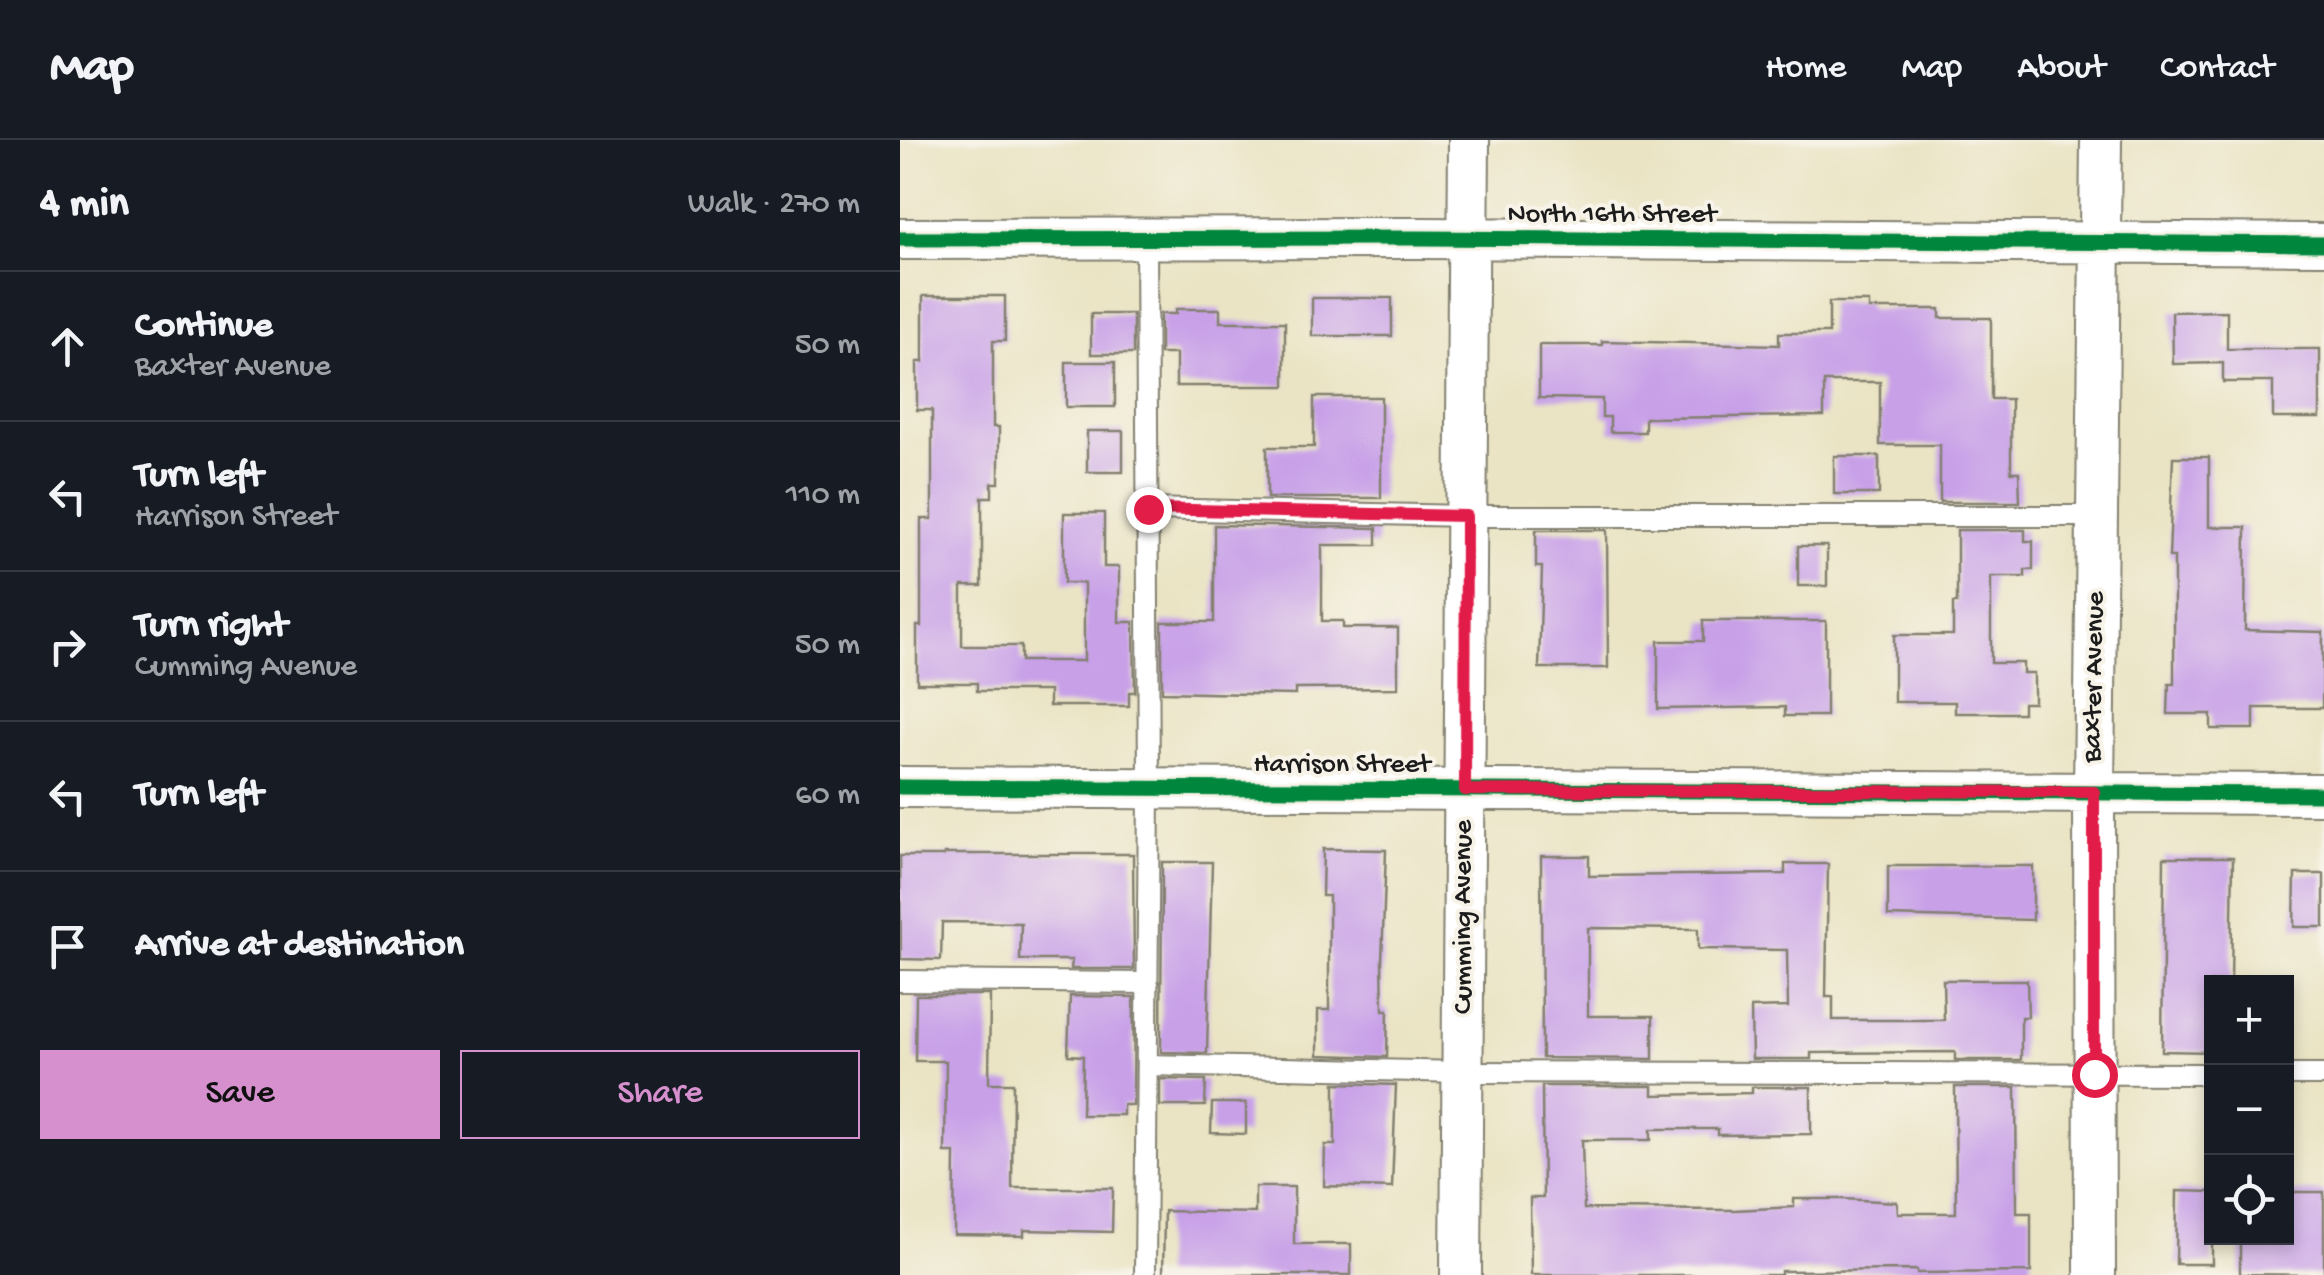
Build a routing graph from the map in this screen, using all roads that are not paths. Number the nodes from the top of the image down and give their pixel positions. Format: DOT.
graph roads {
  1 [pos="1469,140"];
  2 [pos="2101,140"];
  3 [pos="1146,239"];
  4 [pos="1468,239"];
  5 [pos="900,240"];
  6 [pos="2100,243"];
  7 [pos="2324,244"];
  8 [pos="1148,509"];
  9 [pos="1466,516"];
  10 [pos="2098,516"];
  11 [pos="900,787"];
  12 [pos="1149,789"];
  13 [pos="1465,790"];
  14 [pos="2094,792"];
  15 [pos="2324,794"];
  16 [pos="900,981"];
  17 [pos="1148,983"];
  18 [pos="1147,1065"];
  19 [pos="1462,1072"];
  20 [pos="2094,1074"];
  21 [pos="2204,1074"];
  22 [pos="2294,1075"];
  23 [pos="2324,1075"];
  24 [pos="1146,1275"];
  25 [pos="1461,1275"];
  26 [pos="2095,1275"];
  1 -- 4 [label="street, Cumming Avenue"];
  2 -- 6 [label="street, Baxter Avenue"];
  3 -- 4 [label="street, North 16th Street"];
  3 -- 5 [label="street, North 16th Street"];
  3 -- 8 [label="lane"];
  4 -- 6 [label="street, North 16th Street"];
  4 -- 9 [label="street, Cumming Avenue"];
  6 -- 7 [label="street, North 16th Street"];
  6 -- 10 [label="street, Baxter Avenue"];
  8 -- 9 [label="lane"];
  8 -- 12 [label="lane"];
  9 -- 10 [label="lane"];
  9 -- 13 [label="street, Cumming Avenue"];
  10 -- 14 [label="street, Baxter Avenue"];
  11 -- 12 [label="street, Harrison Street"];
  12 -- 13 [label="street, Harrison Street"];
  12 -- 17 [label="lane"];
  13 -- 14 [label="street, Harrison Street"];
  13 -- 19 [label="street, Cumming Avenue"];
  14 -- 15 [label="street, Harrison Street"];
  14 -- 20 [label="street, Baxter Avenue"];
  16 -- 17 [label="lane"];
  17 -- 18 [label="lane"];
  18 -- 19 [label="lane"];
  18 -- 24 [label="lane"];
  19 -- 20 [label="lane"];
  19 -- 25 [label="street, Cumming Avenue"];
  20 -- 21 [label="lane"];
  20 -- 26 [label="street, Baxter Avenue"];
  22 -- 23 [label="lane"];
}
